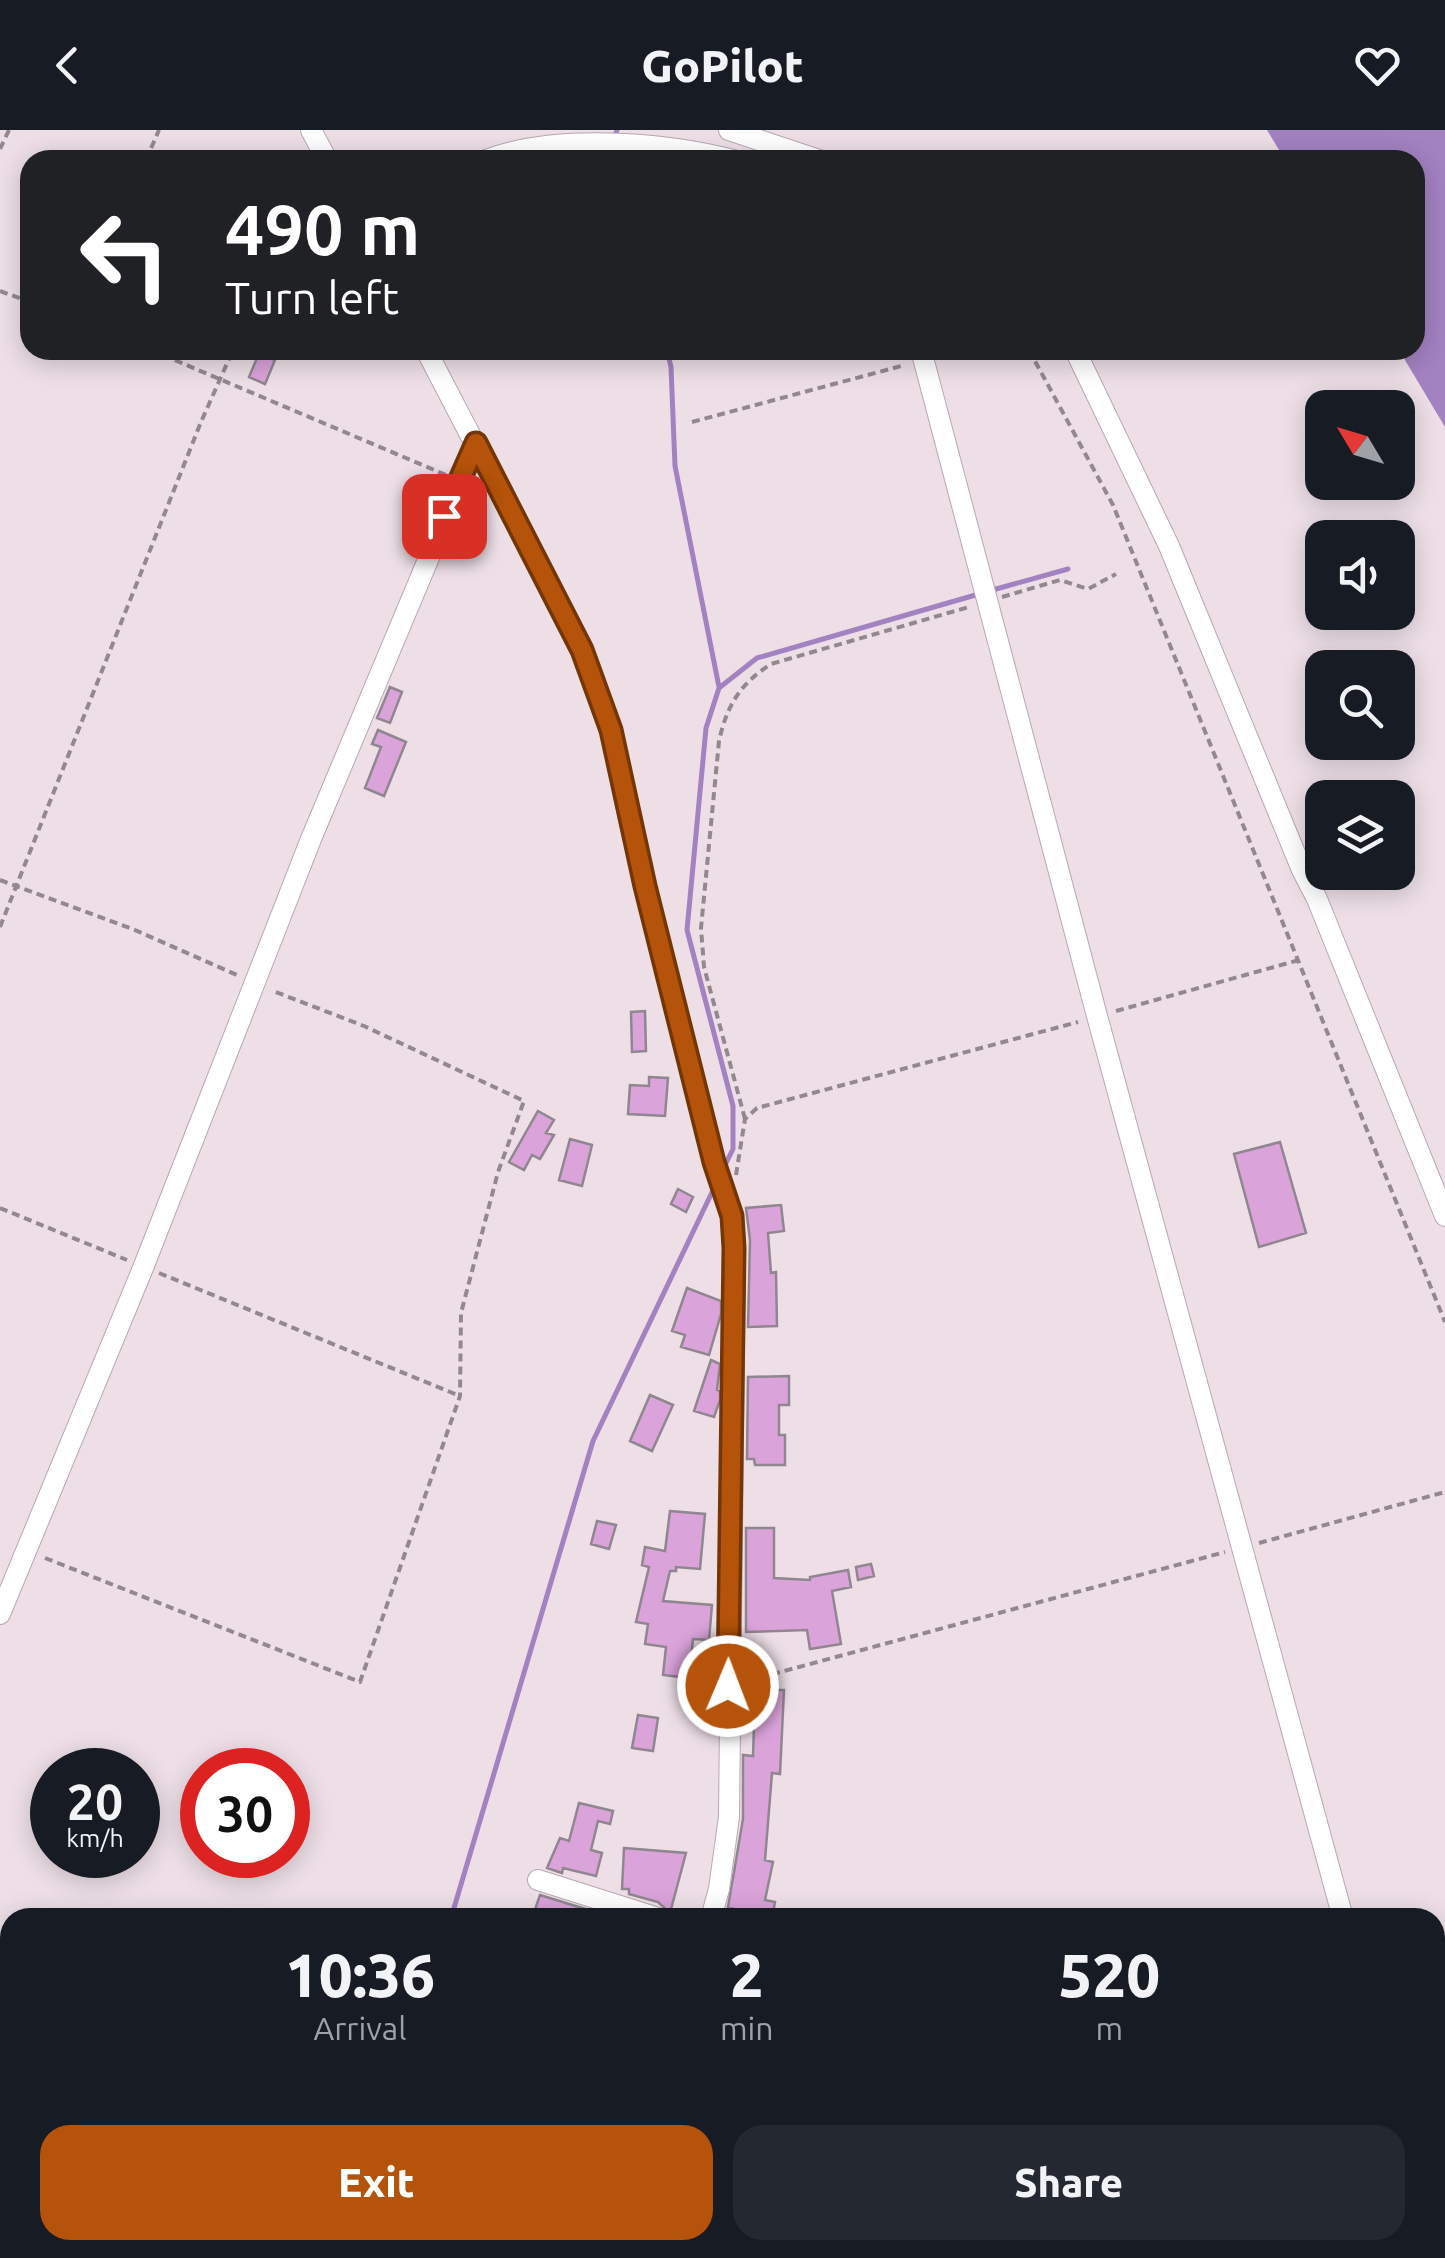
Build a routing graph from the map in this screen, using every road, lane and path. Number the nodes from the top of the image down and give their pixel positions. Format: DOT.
graph roads {
  1 [pos="8,130"];
  2 [pos="718,130"];
  3 [pos="729,130"];
  4 [pos="0,149"];
  5 [pos="519,150"];
  6 [pos="682,150"];
  7 [pos="699,150"];
  8 [pos="789,150"];
  9 [pos="175,360"];
  10 [pos="230,360"];
  11 [pos="431,360"];
  12 [pos="905,360"];
  13 [pos="923,360"];
  14 [pos="1034,360"];
  15 [pos="1080,360"];
  16 [pos="221,379"];
  17 [pos="692,422"];
  18 [pos="476,443"];
  19 [pos="459,481"];
  20 [pos="1116,574"];
  21 [pos="988,602"];
  22 [pos="0,880"];
  23 [pos="16,886"];
  24 [pos="0,927"];
  25 [pos="1299,960"];
  26 [pos="254,983"];
  27 [pos="1097,1016"];
  28 [pos="746,1119"];
  29 [pos="724,1192"];
  30 [pos="0,1208"];
  31 [pos="1445,1216"];
  32 [pos="129,1261"];
  33 [pos="147,1268"];
  34 [pos="1445,1322"];
  35 [pos="460,1396"];
  36 [pos="1445,1492"];
  37 [pos="1241,1548"];
  38 [pos="26,1551"];
  39 [pos="0,1614"];
  40 [pos="728,1686"];
  41 [pos="538,1880"];
  42 [pos="626,1908"];
  43 [pos="714,1908"];
  44 [pos="1340,1908"];
  1 -- 4 [label="path"];
  2 -- 7 [label="street"];
  3 -- 8 [label="street"];
  5 -- 6 [label="street"];
  9 -- 16 [label="path"];
  10 -- 16 [label="path"];
  11 -- 18 [label="street"];
  12 -- 17 [label="path"];
  13 -- 21 [label="street"];
  14 -- 25 [label="path"];
  15 -- 31 [label="street"];
  16 -- 19 [label="path"];
  16 -- 23 [label="path"];
  18 -- 19 [label="street"];
  18 -- 29 [label="street"];
  19 -- 26 [label="street"];
  20 -- 21 [label="path"];
  21 -- 27 [label="street"];
  21 -- 28 [label="path"];
  22 -- 23 [label="path"];
  23 -- 24 [label="path"];
  23 -- 26 [label="path"];
  25 -- 27 [label="path"];
  25 -- 34 [label="path"];
  26 -- 35 [label="path"];
  26 -- 38 [label="street"];
  27 -- 28 [label="path"];
  27 -- 37 [label="street"];
  28 -- 29 [label="path"];
  29 -- 40 [label="street"];
  30 -- 32 [label="path"];
  33 -- 35 [label="path"];
  35 -- 38 [label="path"];
  36 -- 37 [label="path"];
  37 -- 40 [label="path"];
  37 -- 44 [label="street"];
  38 -- 39 [label="street"];
  40 -- 43 [label="street"];
  41 -- 42 [label="street"];
}
